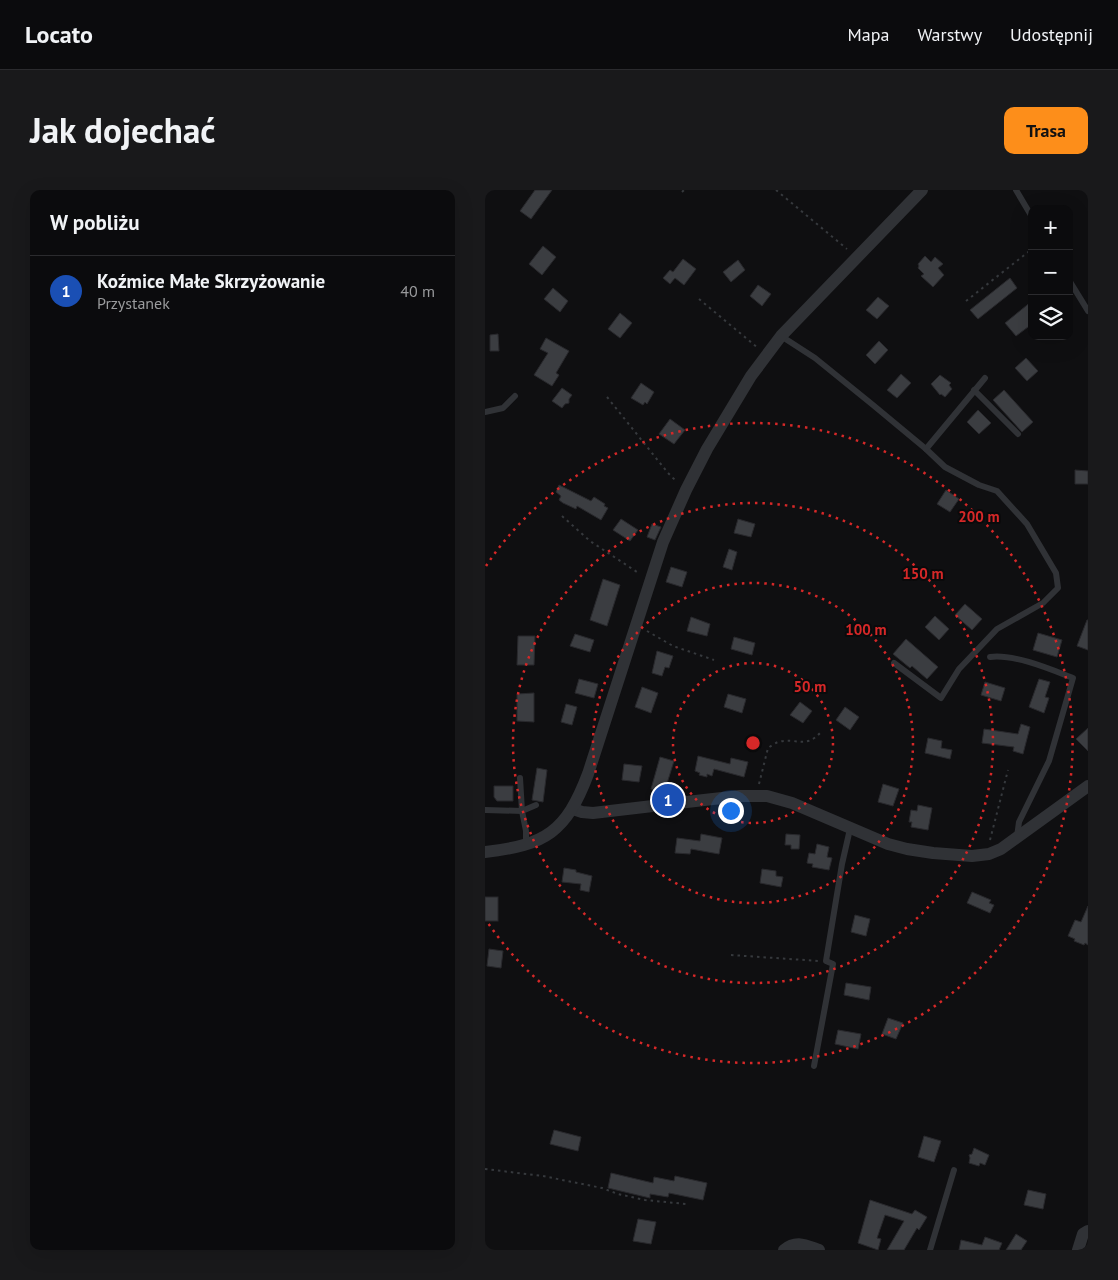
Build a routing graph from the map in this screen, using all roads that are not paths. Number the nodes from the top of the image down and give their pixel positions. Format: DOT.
graph roads {
  1 [pos="922,190"];
  2 [pos="1016,190"];
  3 [pos="1028,210"];
  4 [pos="1073,287"];
  5 [pos="1088,311"];
  6 [pos="781,336"];
  7 [pos="985,378"];
  8 [pos="974,390"];
  9 [pos="515,396"];
  10 [pos="485,412"];
  11 [pos="1018,434"];
  12 [pos="926,449"];
  13 [pos="990,657"];
  14 [pos="895,663"];
  15 [pos="520,778"];
  16 [pos="1088,786"];
  17 [pos="536,805"];
  18 [pos="573,809"];
  19 [pos="485,810"];
  20 [pos="521,811"];
  21 [pos="851,829"];
  22 [pos="1017,838"];
  23 [pos="526,845"];
  24 [pos="485,852"];
  25 [pos="814,1066"];
  26 [pos="954,1170"];
  27 [pos="1088,1231"];
  28 [pos="783,1250"];
  29 [pos="819,1250"];
  30 [pos="930,1250"];
  31 [pos="1079,1250"];
  1 -- 6 [label="street"];
  2 -- 3 [label="lane"];
  4 -- 5 [label="lane"];
  6 -- 12 [label="lane"];
  6 -- 18 [label="street"];
  7 -- 8 [label="lane"];
  8 -- 11 [label="lane"];
  8 -- 12 [label="lane"];
  9 -- 10 [label="lane"];
  12 -- 14 [label="lane"];
  13 -- 22 [label="lane"];
  15 -- 20 [label="lane"];
  16 -- 22 [label="street"];
  17 -- 20 [label="lane"];
  18 -- 21 [label="street"];
  18 -- 23 [label="street"];
  19 -- 20 [label="lane"];
  20 -- 23 [label="lane"];
  21 -- 22 [label="street"];
  21 -- 25 [label="lane"];
  23 -- 24 [label="street"];
  26 -- 30 [label="lane"];
  27 -- 31 [label="street"];
  28 -- 29 [label="street"];
}
